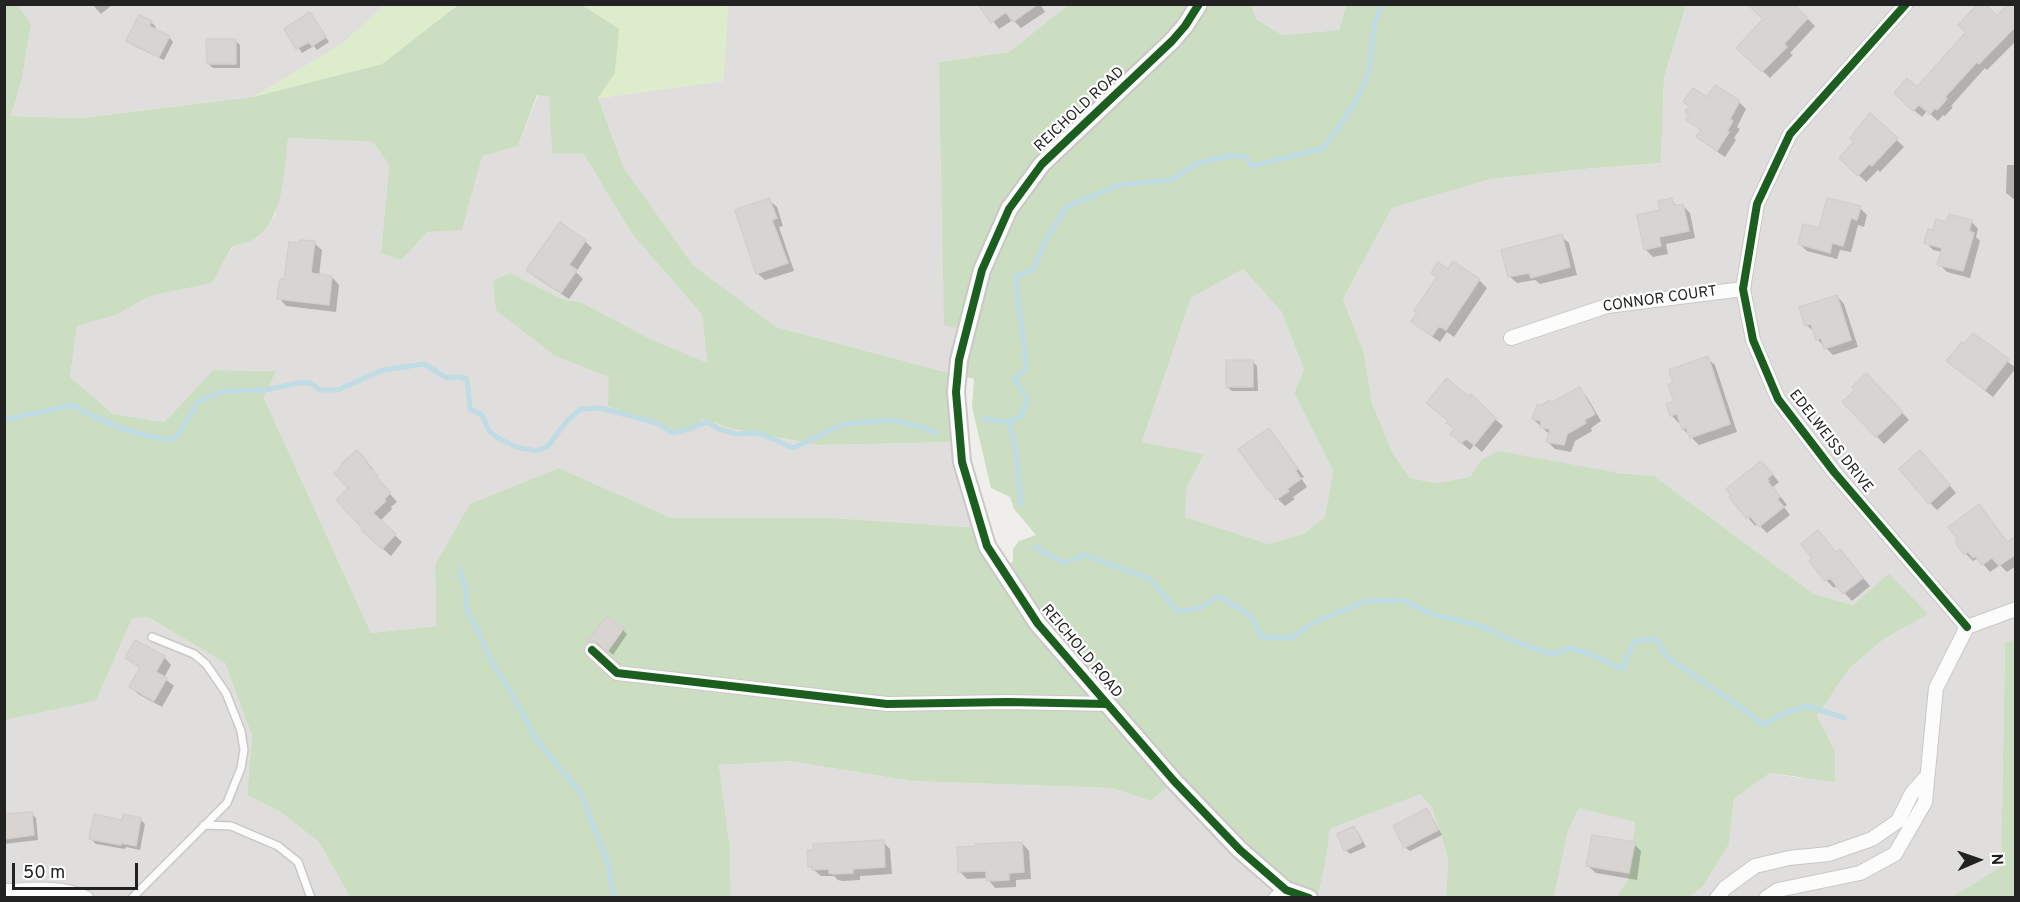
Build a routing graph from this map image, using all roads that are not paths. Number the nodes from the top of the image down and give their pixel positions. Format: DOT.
graph roads {
  1 [pos="1199,4"];
  2 [pos="1906,4"];
  3 [pos="1743,289"];
  4 [pos="1511,338"];
  5 [pos="2016,609"];
  6 [pos="1967,627"];
  7 [pos="152,638"];
  8 [pos="592,650"];
  9 [pos="1107,704"];
  10 [pos="1927,776"];
  11 [pos="204,825"];
  12 [pos="4,891"];
  13 [pos="1281,894"];
  14 [pos="86,897"];
  15 [pos="132,897"];
  16 [pos="311,897"];
  17 [pos="1309,897"];
  18 [pos="1717,897"];
  19 [pos="1766,897"];
  1 -- 9 [label="street, REICHOLD ROAD"];
  2 -- 3 [label="street, EDELWEISS DRIVE"];
  3 -- 4 [label="street, CONNOR COURT"];
  3 -- 6 [label="street, EDELWEISS DRIVE"];
  5 -- 6 [label="street"];
  6 -- 10 [label="street"];
  7 -- 11 [label="lane"];
  8 -- 9 [label="street"];
  9 -- 13 [label="street, REICHOLD ROAD"];
  10 -- 18 [label="street"];
  10 -- 19 [label="street"];
  11 -- 15 [label="lane"];
  11 -- 16 [label="lane"];
  12 -- 14 [label="street"];
  13 -- 17 [label="street, REICHOLD ROAD"];
}
